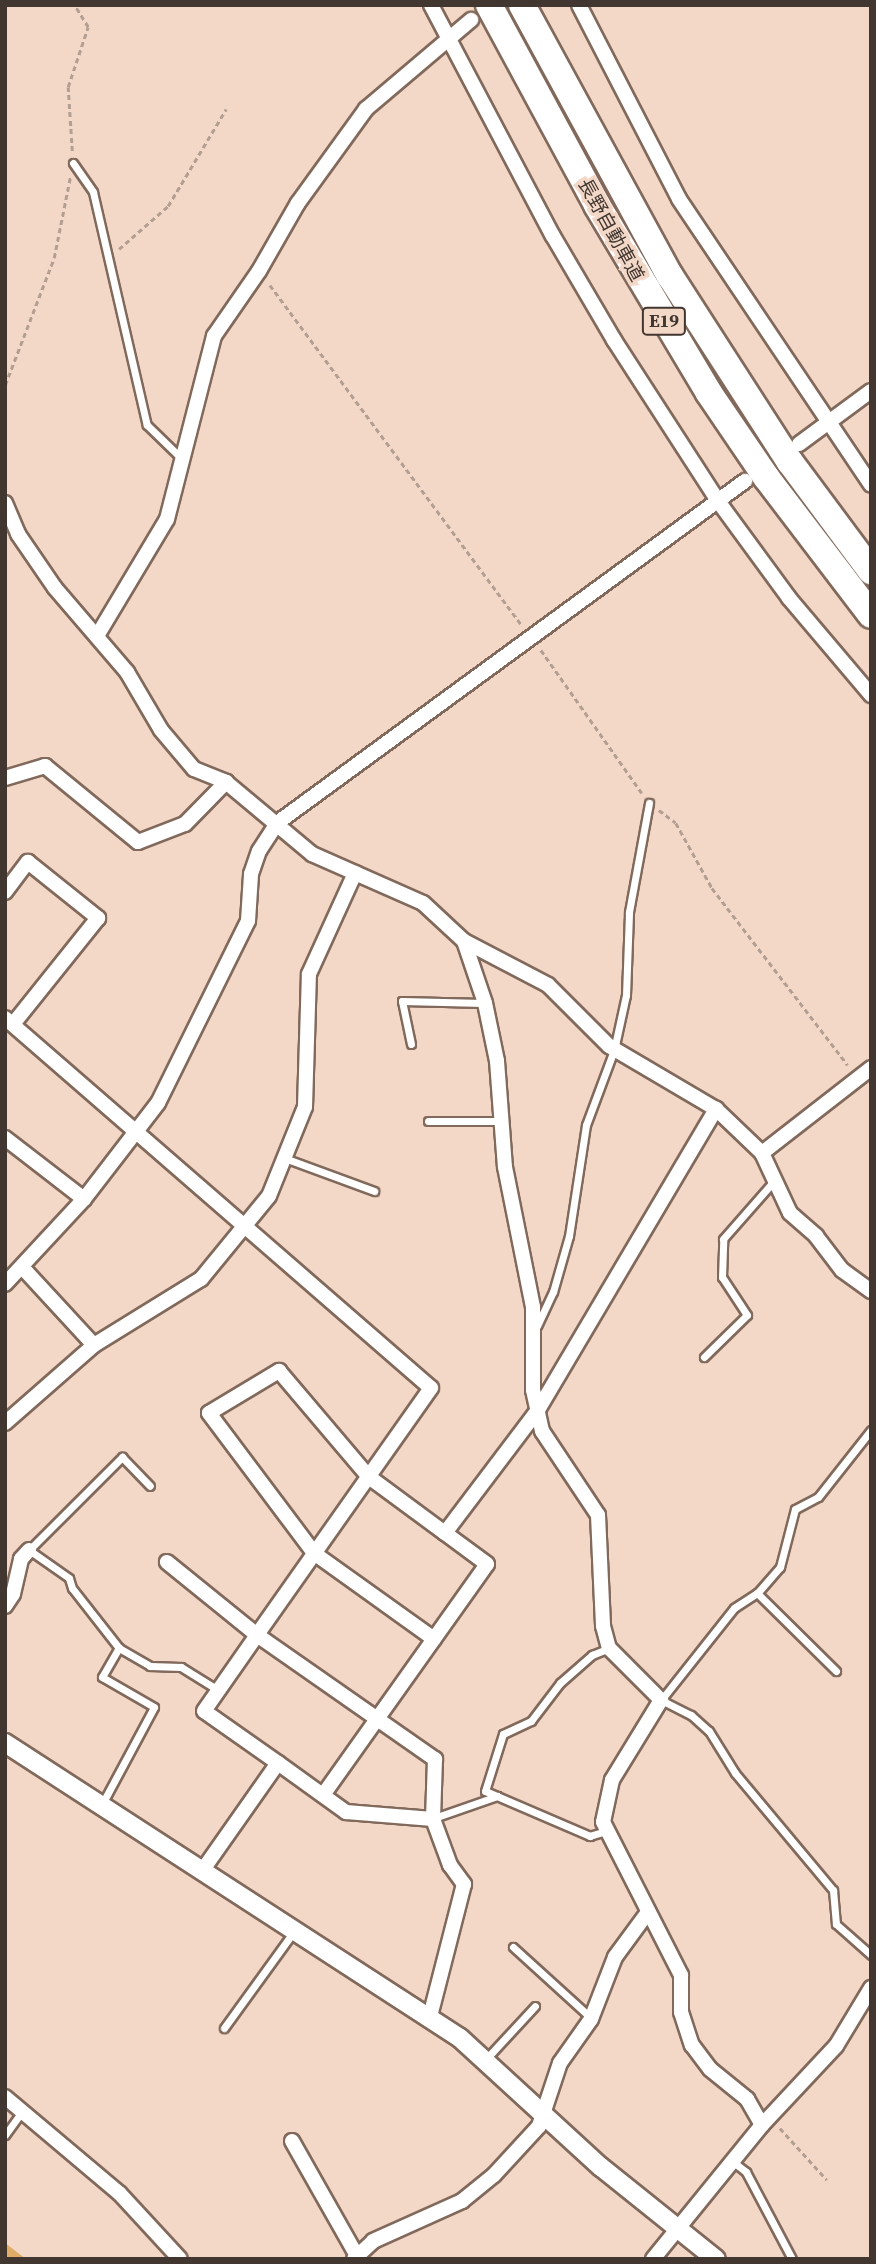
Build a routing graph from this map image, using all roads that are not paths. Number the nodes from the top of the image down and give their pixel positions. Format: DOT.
graph roads {
  1 [pos="431,5"];
  2 [pos="522,5"];
  3 [pos="579,5"];
  4 [pos="480,13"];
  5 [pos="448,38"];
  6 [pos="73,163"];
  7 [pos="871,391"];
  8 [pos="827,425"];
  9 [pos="799,444"];
  10 [pos="185,462"];
  11 [pos="745,481"];
  12 [pos="871,485"];
  13 [pos="718,501"];
  14 [pos="5,503"];
  15 [pos="871,570"];
  16 [pos="871,615"];
  17 [pos="97,636"];
  18 [pos="871,695"];
  19 [pos="5,778"];
  20 [pos="226,782"];
  21 [pos="649,803"];
  22 [pos="277,823"];
  23 [pos="355,873"];
  24 [pos="5,892"];
  25 [pos="464,941"];
  26 [pos="485,1003"];
  27 [pos="9,1021"];
  28 [pos="411,1044"];
  29 [pos="614,1050"];
  30 [pos="871,1068"];
  31 [pos="716,1108"];
  32 [pos="428,1121"];
  33 [pos="501,1121"];
  34 [pos="137,1132"];
  35 [pos="5,1138"];
  36 [pos="762,1153"];
  37 [pos="287,1159"];
  38 [pos="774,1181"];
  39 [pos="374,1191"];
  40 [pos="84,1199"];
  41 [pos="246,1224"];
  42 [pos="22,1267"];
  43 [pos="5,1284"];
  44 [pos="871,1291"];
  45 [pos="533,1336"];
  46 [pos="94,1345"];
  47 [pos="704,1357"];
  48 [pos="538,1410"];
  49 [pos="5,1423"];
  50 [pos="871,1430"];
  51 [pos="369,1477"];
  52 [pos="150,1486"];
  53 [pos="445,1533"];
  54 [pos="29,1550"];
  55 [pos="314,1553"];
  56 [pos="167,1562"];
  57 [pos="757,1593"];
  58 [pos="5,1606"];
  59 [pos="257,1635"];
  60 [pos="434,1639"];
  61 [pos="118,1648"];
  62 [pos="609,1648"];
  63 [pos="836,1671"];
  64 [pos="218,1690"];
  65 [pos="661,1700"];
  66 [pos="377,1718"];
  67 [pos="5,1743"];
  68 [pos="278,1763"];
  69 [pos="323,1795"];
  70 [pos="497,1796"];
  71 [pos="101,1807"];
  72 [pos="433,1819"];
  73 [pos="606,1832"];
  74 [pos="202,1871"];
  75 [pos="648,1912"];
  76 [pos="295,1929"];
  77 [pos="513,1947"];
  78 [pos="871,1955"];
  79 [pos="871,1988"];
  80 [pos="535,2006"];
  81 [pos="430,2016"];
  82 [pos="591,2019"];
  83 [pos="224,2028"];
  84 [pos="486,2059"];
  85 [pos="5,2097"];
  86 [pos="23,2112"];
  87 [pos="544,2112"];
  88 [pos="764,2122"];
  89 [pos="5,2135"];
  90 [pos="292,2141"];
  91 [pos="732,2160"];
  92 [pos="676,2227"];
  93 [pos="355,2257"];
  94 [pos="180,2259"];
  95 [pos="653,2259"];
  96 [pos="716,2259"];
  97 [pos="792,2259"];
  1 -- 5 [label="street"];
  2 -- 15 [label="highway, 長野自動車道 / E19"];
  3 -- 8 [label="street"];
  4 -- 5 [label="street"];
  4 -- 16 [label="highway, 長野自動車道 / E19"];
  5 -- 10 [label="street"];
  5 -- 13 [label="street"];
  6 -- 10 [label="lane"];
  7 -- 8 [label="street"];
  8 -- 9 [label="street"];
  8 -- 12 [label="street"];
  10 -- 17 [label="street"];
  11 -- 13 [label="street"];
  13 -- 18 [label="street"];
  13 -- 22 [label="street"];
  14 -- 17 [label="street"];
  17 -- 20 [label="street"];
  19 -- 20 [label="street"];
  20 -- 22 [label="street"];
  21 -- 29 [label="lane"];
  22 -- 23 [label="street"];
  22 -- 34 [label="street"];
  23 -- 25 [label="street"];
  23 -- 37 [label="street"];
  24 -- 27 [label="street"];
  25 -- 26 [label="street"];
  25 -- 29 [label="street"];
  26 -- 28 [label="lane"];
  26 -- 33 [label="street"];
  27 -- 34 [label="street"];
  29 -- 31 [label="street"];
  29 -- 45 [label="lane"];
  30 -- 36 [label="street"];
  31 -- 36 [label="street"];
  31 -- 48 [label="street"];
  32 -- 33 [label="lane"];
  33 -- 45 [label="street"];
  34 -- 40 [label="street"];
  34 -- 41 [label="street"];
  35 -- 40 [label="street"];
  36 -- 38 [label="street"];
  37 -- 39 [label="lane"];
  37 -- 41 [label="street"];
  38 -- 44 [label="street"];
  38 -- 47 [label="lane"];
  40 -- 42 [label="street"];
  41 -- 46 [label="street"];
  41 -- 51 [label="street"];
  42 -- 43 [label="street"];
  42 -- 46 [label="street"];
  45 -- 48 [label="street"];
  46 -- 49 [label="street"];
  48 -- 53 [label="street"];
  48 -- 62 [label="street"];
  50 -- 57 [label="lane"];
  51 -- 53 [label="street"];
  51 -- 55 [label="street"];
  51 -- 55 [label="street"];
  52 -- 54 [label="lane"];
  53 -- 60 [label="street"];
  54 -- 58 [label="street"];
  54 -- 61 [label="lane"];
  55 -- 59 [label="street"];
  55 -- 60 [label="street"];
  56 -- 59 [label="street"];
  57 -- 63 [label="lane"];
  57 -- 65 [label="lane"];
  59 -- 64 [label="street"];
  59 -- 66 [label="street"];
  60 -- 66 [label="street"];
  61 -- 64 [label="lane"];
  61 -- 71 [label="lane"];
  62 -- 65 [label="street"];
  62 -- 70 [label="lane"];
  64 -- 68 [label="street"];
  65 -- 73 [label="street"];
  65 -- 78 [label="lane"];
  66 -- 69 [label="street"];
  66 -- 72 [label="street"];
  67 -- 71 [label="street"];
  68 -- 69 [label="street"];
  68 -- 74 [label="street"];
  69 -- 72 [label="street"];
  70 -- 72 [label="lane"];
  70 -- 73 [label="lane"];
  71 -- 74 [label="street"];
  72 -- 81 [label="street"];
  73 -- 75 [label="street"];
  74 -- 76 [label="street"];
  75 -- 82 [label="street"];
  75 -- 88 [label="street"];
  76 -- 81 [label="street"];
  76 -- 83 [label="lane"];
  77 -- 82 [label="lane"];
  79 -- 88 [label="street"];
  80 -- 84 [label="lane"];
  81 -- 84 [label="street"];
  82 -- 87 [label="street"];
  84 -- 87 [label="street"];
  85 -- 86 [label="street"];
  86 -- 89 [label="lane"];
  86 -- 94 [label="street"];
  87 -- 92 [label="street"];
  87 -- 93 [label="street"];
  88 -- 91 [label="street"];
  90 -- 93 [label="street"];
  91 -- 92 [label="street"];
  91 -- 97 [label="lane"];
  92 -- 95 [label="street"];
  92 -- 96 [label="street"];
}
